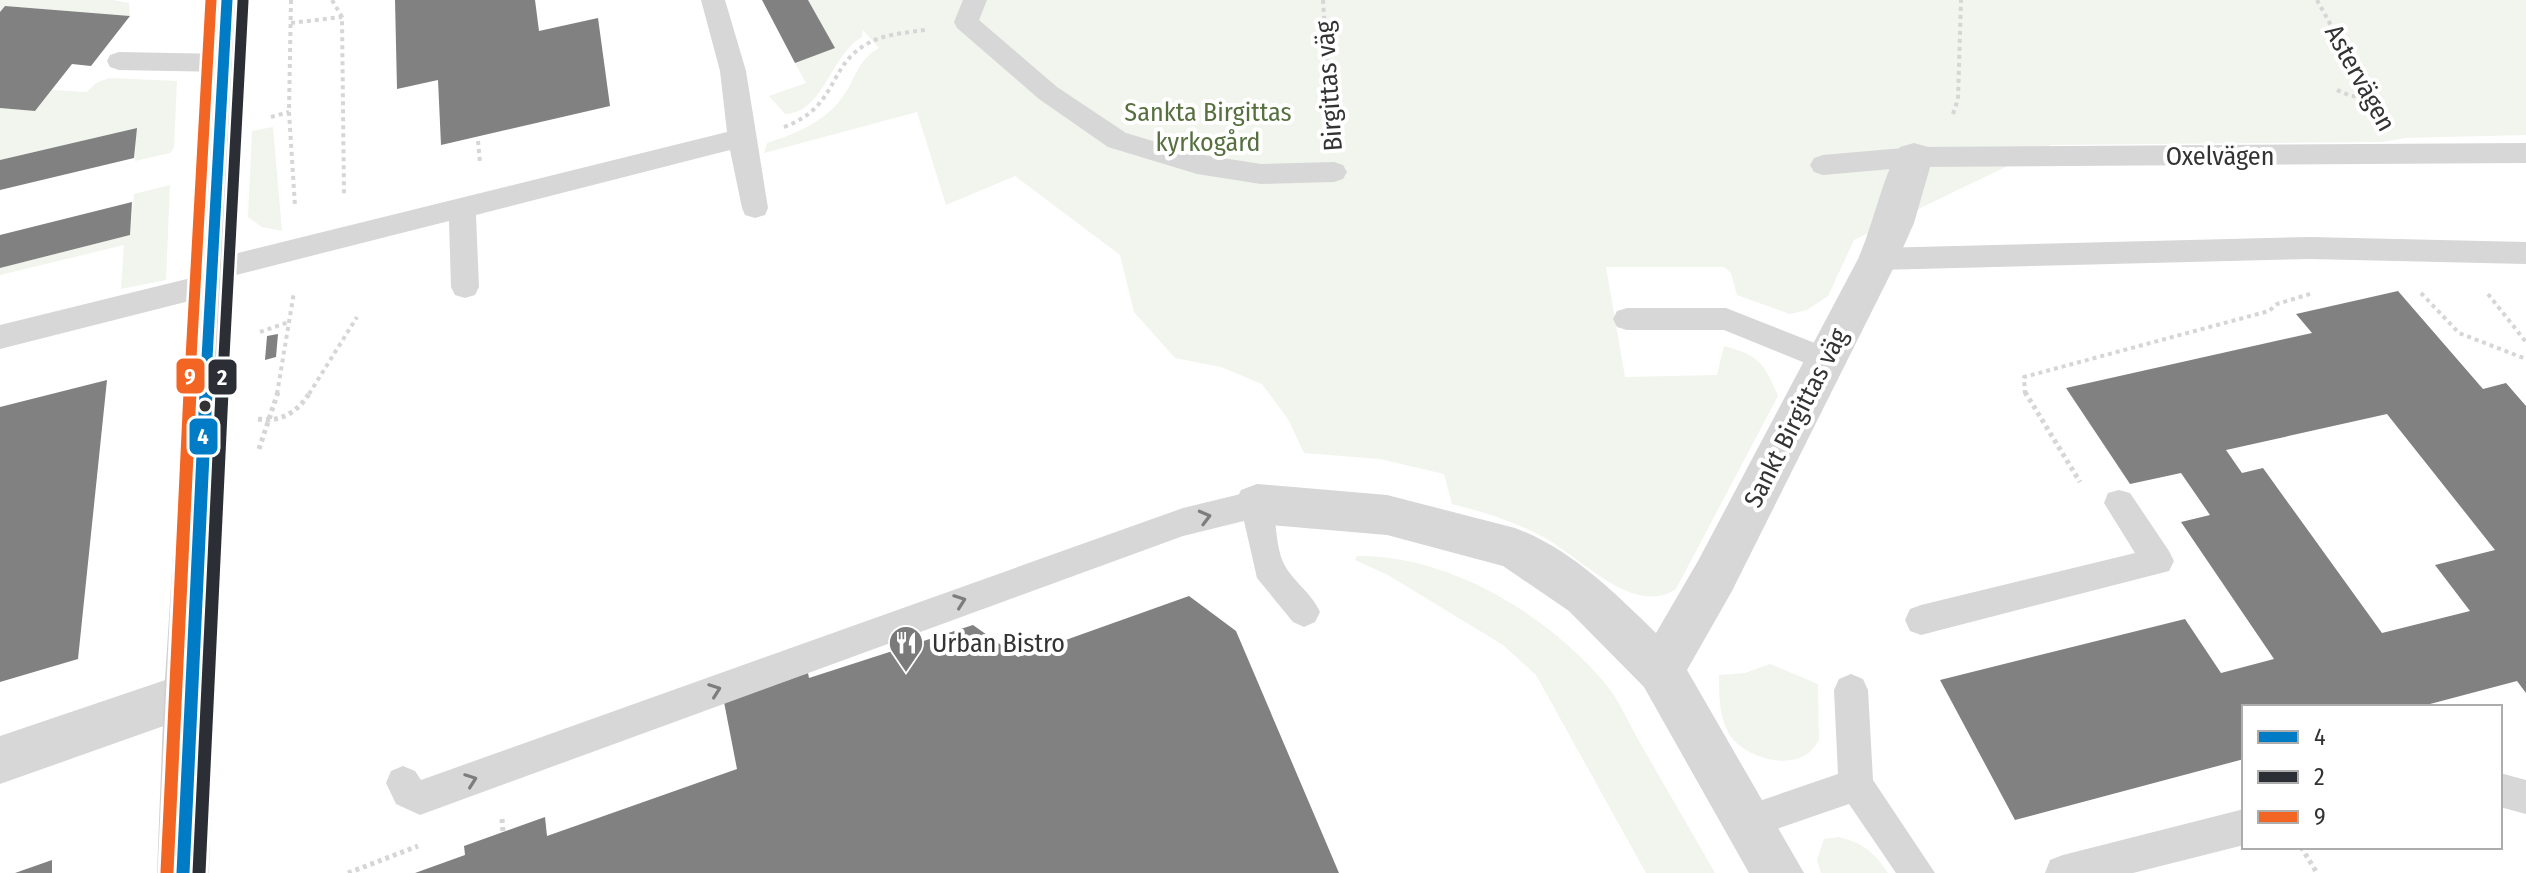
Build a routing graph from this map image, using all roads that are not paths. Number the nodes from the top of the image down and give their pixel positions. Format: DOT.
graph roads {
  1 [pos="227,0"];
  2 [pos="713,0"];
  3 [pos="970,11"];
  4 [pos="119,61"];
  5 [pos="224,63"];
  6 [pos="741,138"];
  7 [pos="2526,153"];
  8 [pos="1914,157"];
  9 [pos="1823,165"];
  10 [pos="1334,172"];
  11 [pos="462,207"];
  12 [pos="755,208"];
  13 [pos="2526,253"];
  14 [pos="1878,259"];
  15 [pos="214,277"];
  16 [pos="465,287"];
  17 [pos="1627,319"];
  18 [pos="0,337"];
  19 [pos="1825,359"];
  20 [pos="2119,503"];
  21 [pos="1257,504"];
  22 [pos="1304,612"];
  23 [pos="1921,620"];
  24 [pos="1661,671"];
  25 [pos="1851,690"];
  26 [pos="189,695"];
  27 [pos="0,760"];
  28 [pos="403,783"];
  29 [pos="1856,785"];
  30 [pos="2502,791"];
  31 [pos="2526,797"];
  32 [pos="1748,821"];
  33 [pos="2242,828"];
  34 [pos="183,873"];
  35 [pos="1778,873"];
  36 [pos="1917,873"];
  37 [pos="2063,873"];
  1 -- 5 [label="street"];
  2 -- 6 [label="lane"];
  3 -- 10 [label="lane"];
  4 -- 5 [label="lane"];
  5 -- 15 [label="street"];
  6 -- 11 [label="lane"];
  6 -- 12 [label="lane"];
  7 -- 8 [label="lane, Oxelvägen"];
  8 -- 9 [label="lane, Oxelvägen"];
  8 -- 14 [label="street, Sankt Birgittas väg"];
  11 -- 15 [label="lane"];
  11 -- 16 [label="lane"];
  13 -- 14 [label="lane"];
  14 -- 19 [label="street, Sankt Birgittas väg"];
  15 -- 18 [label="lane"];
  15 -- 26 [label="street"];
  17 -- 19 [label="lane"];
  19 -- 24 [label="street, Sankt Birgittas väg"];
  20 -- 23 [label="lane"];
  21 -- 22 [label="lane"];
  21 -- 24 [label="street"];
  28 -- 21 [label="lane, one-way"];
  24 -- 32 [label="street"];
  25 -- 29 [label="lane"];
  26 -- 27 [label="street"];
  26 -- 34 [label="street"];
  29 -- 32 [label="lane"];
  29 -- 36 [label="lane"];
  30 -- 31 [label="lane"];
  32 -- 35 [label="street"];
  33 -- 37 [label="lane"];
}
